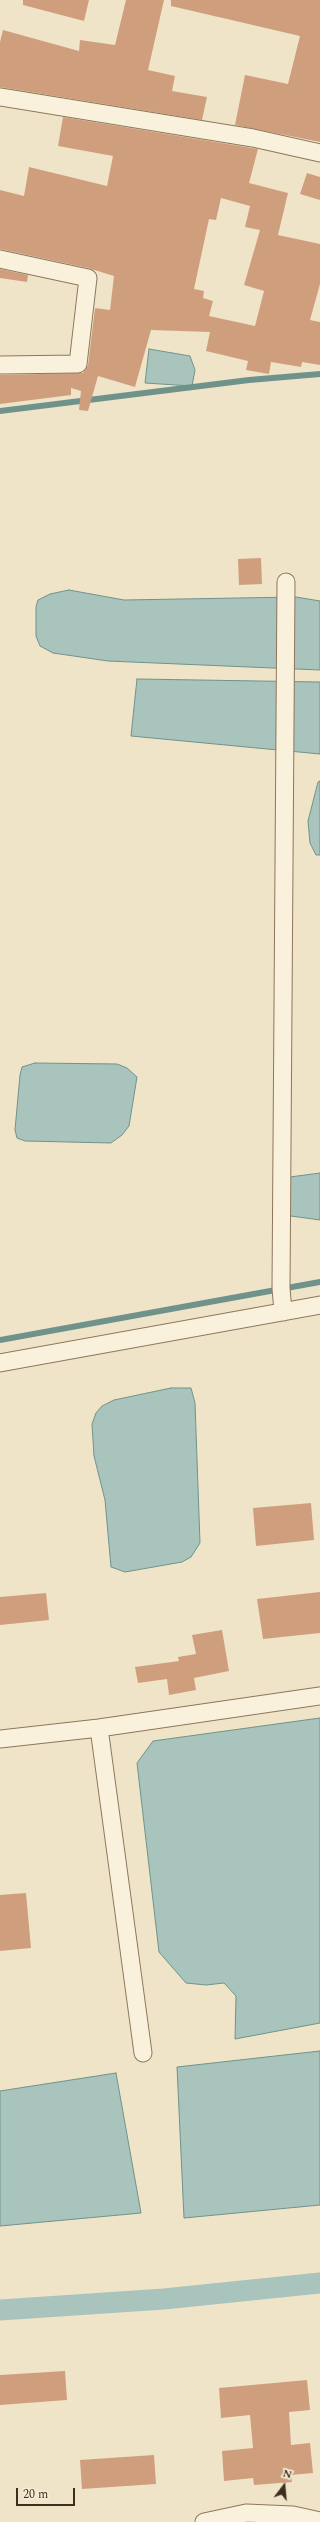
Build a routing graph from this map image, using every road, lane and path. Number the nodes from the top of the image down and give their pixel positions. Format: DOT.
graph roads {
  1 [pos="0,97"];
  2 [pos="320,153"];
  3 [pos="0,259"];
  4 [pos="0,365"];
  5 [pos="286,582"];
  6 [pos="320,1305"];
  7 [pos="283,1312"];
  8 [pos="0,1363"];
  9 [pos="320,1696"];
  10 [pos="99,1728"];
  11 [pos="0,1739"];
  12 [pos="143,2053"];
  13 [pos="320,2521"];
  14 [pos="204,2522"];
  1 -- 2 [label="street"];
  3 -- 4 [label="street"];
  5 -- 7 [label="street"];
  6 -- 7 [label="street"];
  7 -- 8 [label="street"];
  9 -- 10 [label="street"];
  10 -- 11 [label="street"];
  10 -- 12 [label="street"];
  13 -- 14 [label="street"];
}
